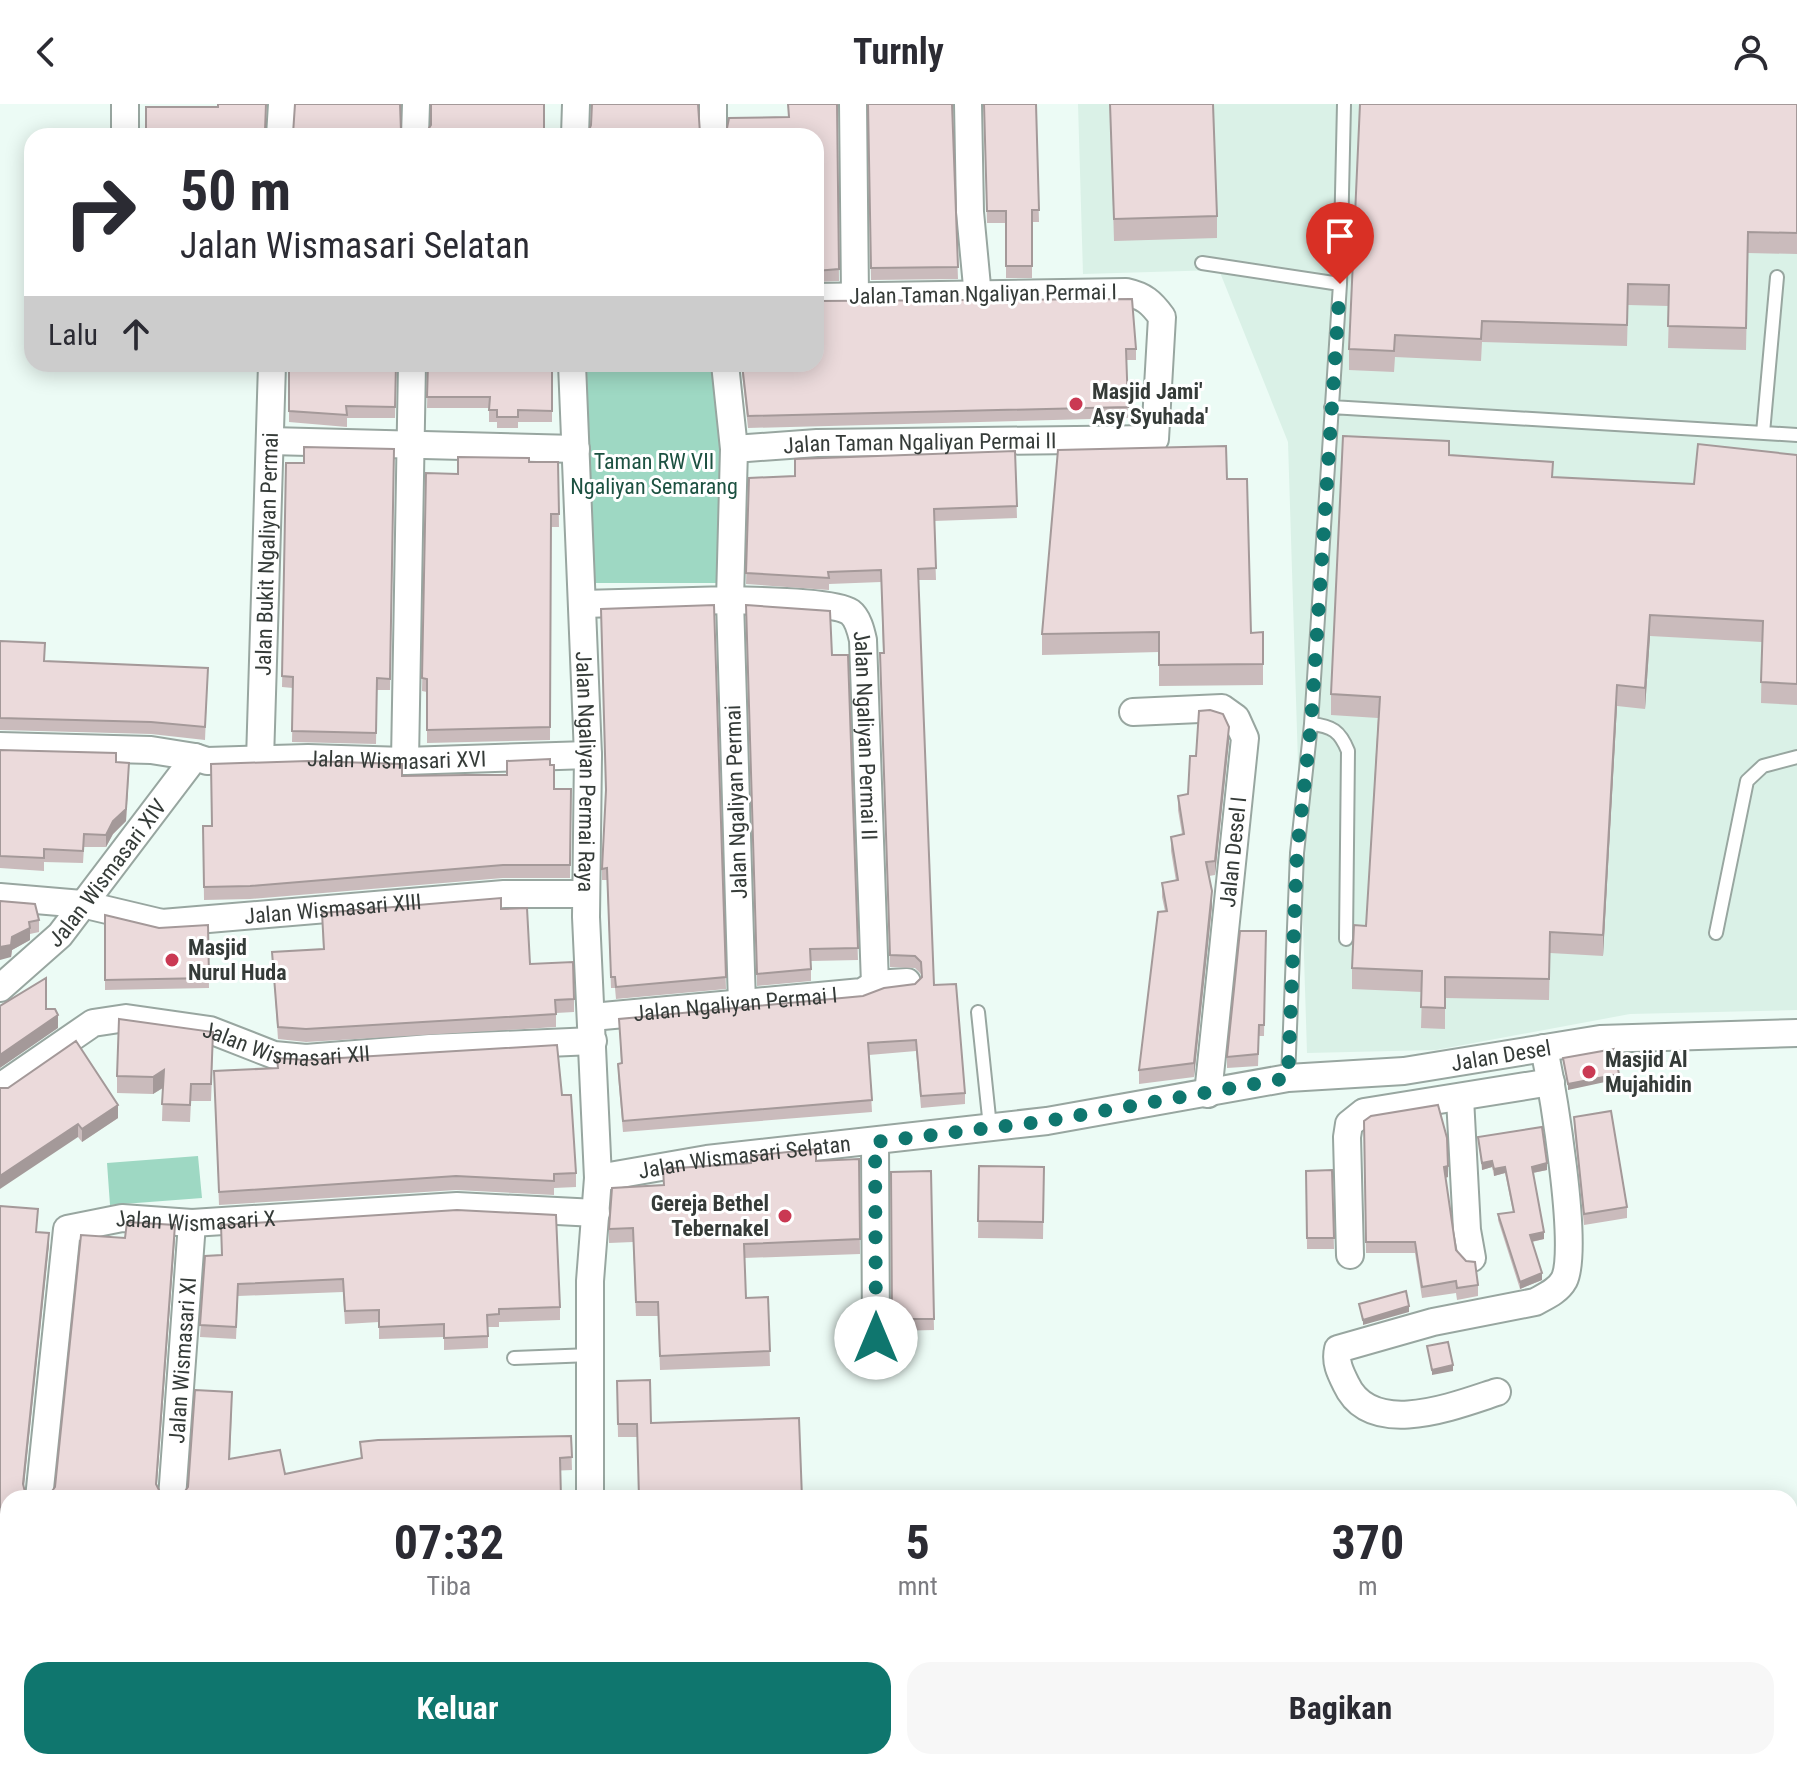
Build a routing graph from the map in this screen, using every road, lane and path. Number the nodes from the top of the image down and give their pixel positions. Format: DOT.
graph roads {
  1 [pos="125,104"];
  2 [pos="282,104"];
  3 [pos="416,104"];
  4 [pos="576,104"];
  5 [pos="853,104"];
  6 [pos="968,104"];
  7 [pos="1344,104"];
  8 [pos="125,128"];
  9 [pos="280,128"];
  10 [pos="415,128"];
  11 [pos="575,128"];
  12 [pos="1202,263"];
  13 [pos="1777,277"];
  14 [pos="1340,284"];
  15 [pos="855,296"];
  16 [pos="824,297"];
  17 [pos="978,297"];
  18 [pos="272,372"];
  19 [pos="412,372"];
  20 [pos="572,372"];
  21 [pos="726,372"];
  22 [pos="1331,407"];
  23 [pos="1763,433"];
  24 [pos="1797,435"];
  25 [pos="1155,439"];
  26 [pos="270,441"];
  27 [pos="411,444"];
  28 [pos="576,449"];
  29 [pos="734,449"];
  30 [pos="730,600"];
  31 [pos="582,604"];
  32 [pos="1133,712"];
  33 [pos="1311,724"];
  34 [pos="0,746"];
  35 [pos="588,755"];
  36 [pos="1797,757"];
  37 [pos="201,759"];
  38 [pos="260,760"];
  39 [pos="405,761"];
  40 [pos="586,894"];
  41 [pos="0,897"];
  42 [pos="82,904"];
  43 [pos="1716,933"];
  44 [pos="1346,939"];
  45 [pos="907,982"];
  46 [pos="875,984"];
  47 [pos="0,988"];
  48 [pos="742,1004"];
  49 [pos="978,1012"];
  50 [pos="593,1029"];
  51 [pos="1797,1033"];
  52 [pos="1544,1048"];
  53 [pos="1288,1078"];
  54 [pos="1551,1082"];
  55 [pos="0,1087"];
  56 [pos="1208,1094"];
  57 [pos="1460,1098"];
  58 [pos="990,1127"];
  59 [pos="875,1142"];
  60 [pos="598,1178"];
  61 [pos="596,1213"];
  62 [pos="192,1223"];
  63 [pos="1350,1255"];
  64 [pos="1472,1258"];
  65 [pos="876,1338"];
  66 [pos="591,1355"];
  67 [pos="514,1358"];
  68 [pos="1497,1392"];
  69 [pos="40,1490"];
  70 [pos="173,1490"];
  71 [pos="590,1490"];
  1 -- 8 [label="street"];
  2 -- 9 [label="street"];
  3 -- 10 [label="street"];
  4 -- 11 [label="street"];
  5 -- 15 [label="street"];
  6 -- 17 [label="street"];
  7 -- 14 [label="lane"];
  12 -- 14 [label="lane"];
  13 -- 23 [label="lane"];
  14 -- 22 [label="lane"];
  15 -- 16 [label="street, Jalan Taman Ngaliyan Permai I"];
  15 -- 17 [label="street, Jalan Taman Ngaliyan Permai I"];
  17 -- 25 [label="street, Jalan Taman Ngaliyan Permai I"];
  18 -- 26 [label="street"];
  19 -- 27 [label="street"];
  20 -- 28 [label="street, Jalan Ngaliyan Permai Raya"];
  21 -- 29 [label="street"];
  22 -- 23 [label="lane"];
  22 -- 33 [label="lane"];
  23 -- 24 [label="lane"];
  25 -- 29 [label="street, Jalan Taman Ngaliyan Permai II"];
  26 -- 27 [label="street, Jalan Bukit Ngaliyan Permai"];
  26 -- 38 [label="street, Jalan Bukit Ngaliyan Permai"];
  27 -- 28 [label="street, Jalan Bukit Ngaliyan Permai"];
  27 -- 39 [label="street"];
  28 -- 31 [label="street, Jalan Ngaliyan Permai Raya"];
  29 -- 30 [label="street"];
  30 -- 31 [label="street, Jalan Ngaliyan Permai II"];
  30 -- 46 [label="street, Jalan Ngaliyan Permai II"];
  30 -- 48 [label="street, Jalan Ngaliyan Permai"];
  31 -- 35 [label="street, Jalan Ngaliyan Permai Raya"];
  32 -- 56 [label="street, Jalan Desel I"];
  33 -- 44 [label="lane"];
  33 -- 53 [label="lane"];
  34 -- 37 [label="street, Jalan Wismasari XVI"];
  35 -- 39 [label="street, Jalan Wismasari XVI"];
  35 -- 40 [label="street, Jalan Ngaliyan Permai Raya"];
  36 -- 43 [label="lane"];
  37 -- 38 [label="street, Jalan Wismasari XVI"];
  37 -- 42 [label="street, Jalan Wismasari XIV"];
  38 -- 39 [label="street, Jalan Wismasari XVI"];
  40 -- 42 [label="street, Jalan Wismasari XIII"];
  40 -- 50 [label="street, Jalan Ngaliyan Permai Raya"];
  41 -- 42 [label="street, Jalan Wismasari XIII"];
  42 -- 47 [label="street, Jalan Wismasari XIV"];
  45 -- 46 [label="street, Jalan Ngaliyan Permai I"];
  46 -- 48 [label="street, Jalan Ngaliyan Permai I"];
  48 -- 50 [label="street, Jalan Ngaliyan Permai I"];
  49 -- 58 [label="lane"];
  50 -- 55 [label="street, Jalan Wismasari XII"];
  50 -- 60 [label="street, Jalan Ngaliyan Permai Raya"];
  51 -- 52 [label="street, Jalan Desel"];
  52 -- 53 [label="street, Jalan Desel"];
  52 -- 54 [label="street"];
  53 -- 56 [label="street, Jalan Desel"];
  54 -- 57 [label="street"];
  54 -- 68 [label="street"];
  56 -- 58 [label="street, Jalan Wismasari Selatan"];
  57 -- 63 [label="street"];
  57 -- 64 [label="street"];
  58 -- 59 [label="street, Jalan Wismasari Selatan"];
  59 -- 60 [label="street, Jalan Wismasari Selatan"];
  59 -- 65 [label="street"];
  60 -- 61 [label="street"];
  61 -- 62 [label="street, Jalan Wismasari X"];
  61 -- 66 [label="street"];
  62 -- 69 [label="street, Jalan Wismasari X"];
  62 -- 70 [label="street, Jalan Wismasari XI"];
  66 -- 67 [label="lane"];
  66 -- 71 [label="street"];
}
